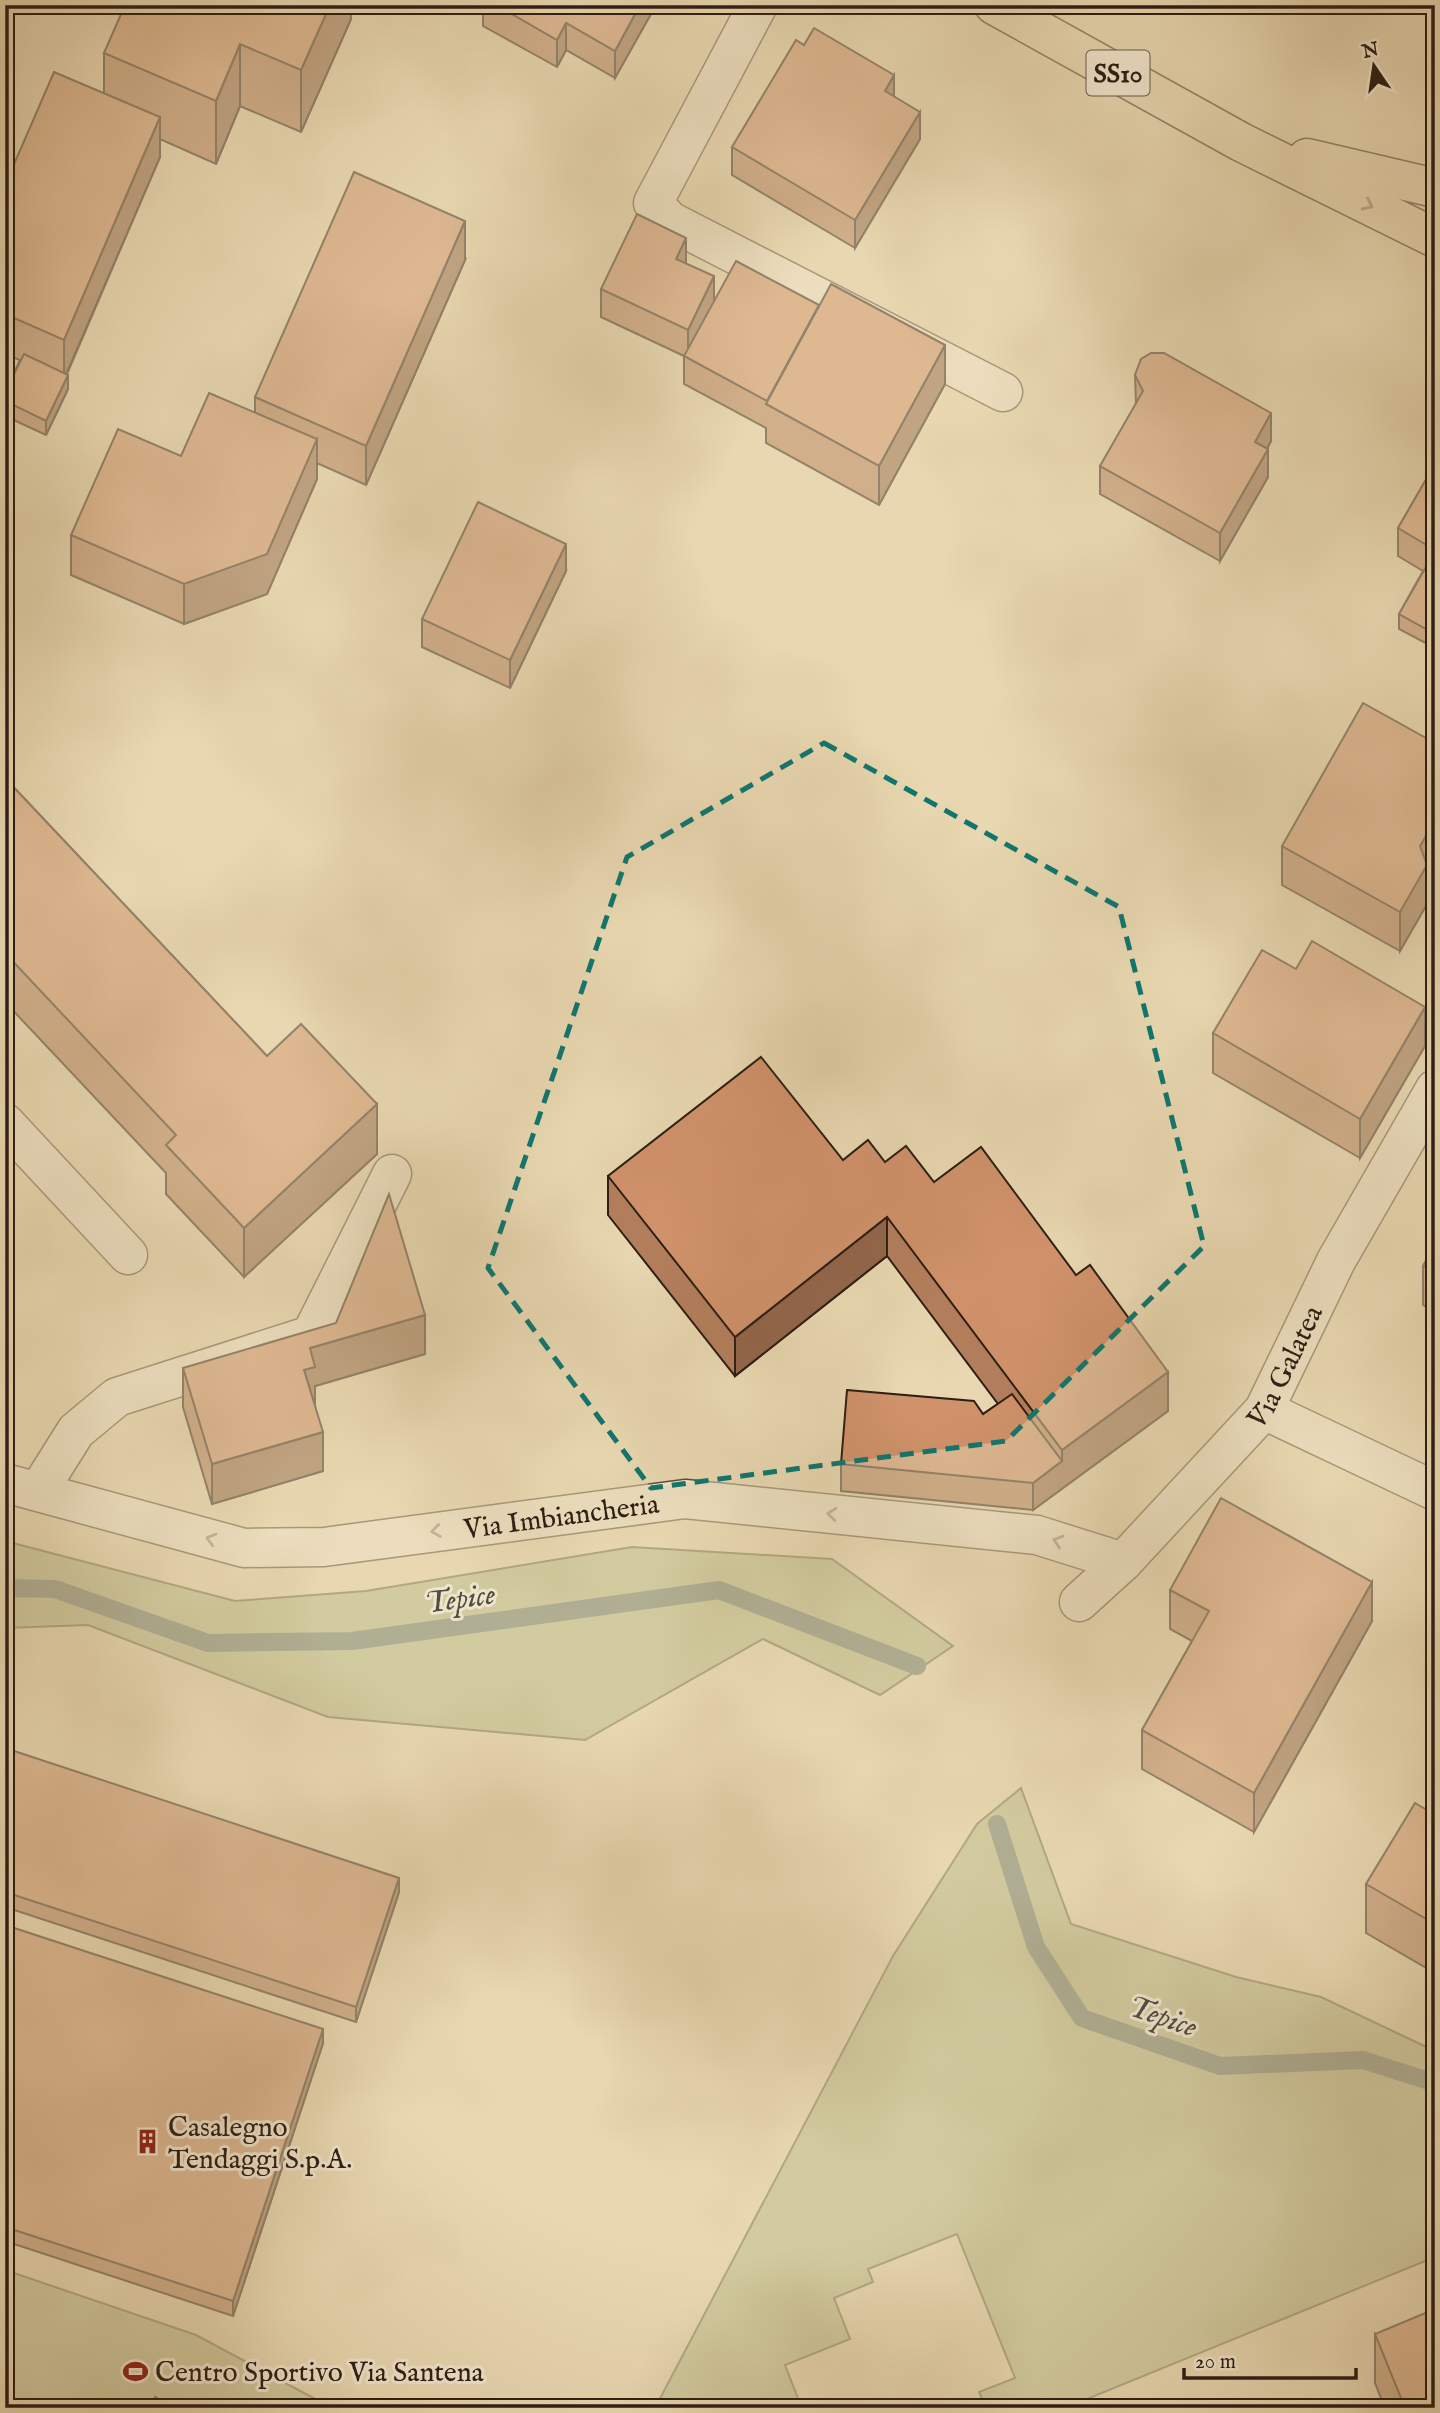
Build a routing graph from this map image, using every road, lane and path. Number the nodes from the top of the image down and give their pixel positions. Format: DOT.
graph roads {
  1 [pos="758,5"];
  2 [pos="994,5"];
  3 [pos="1241,142"];
  4 [pos="1435,188"];
  5 [pos="1435,238"];
  6 [pos="1003,392"];
  7 [pos="1435,1089"];
  8 [pos="5,1123"];
  9 [pos="392,1174"];
  10 [pos="128,1255"];
  11 [pos="1264,1410"];
  12 [pos="22,1487"];
  13 [pos="1435,1490"];
  14 [pos="1123,1562"];
  15 [pos="1079,1602"];
  1 -- 6 [label="street"];
  2 -- 3 [label="main road, SS10"];
  3 -- 4 [label="main road, SS10"];
  3 -- 5 [label="main road, SS10, one-way"];
  7 -- 11 [label="street, Via Galatea"];
  8 -- 10 [label="street"];
  9 -- 12 [label="street"];
  11 -- 13 [label="street"];
  11 -- 14 [label="street, Via Galatea"];
  14 -- 12 [label="street, Via Imbiancheria, one-way"];
  14 -- 15 [label="street, Via Galatea"];
}
